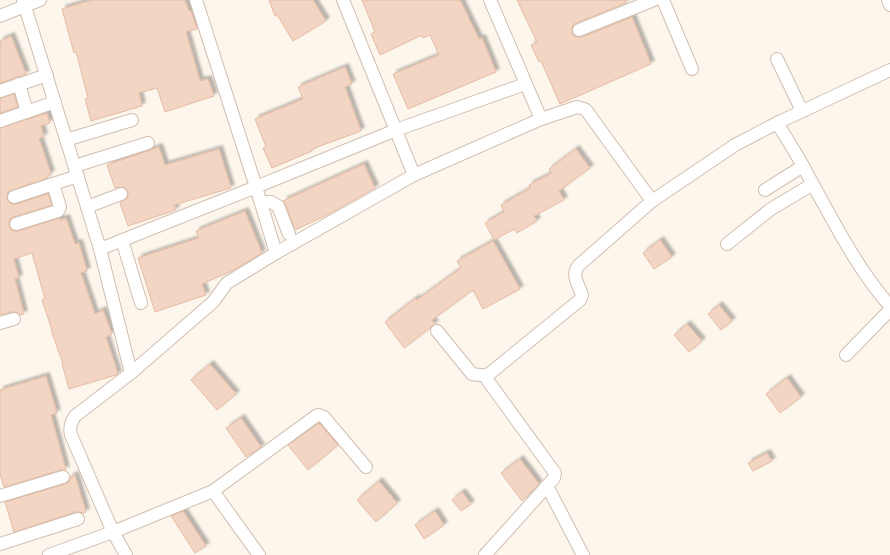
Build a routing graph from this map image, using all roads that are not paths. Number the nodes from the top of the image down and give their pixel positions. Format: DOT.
graph roads {
  1 [pos="40,0"];
  2 [pos="196,0"];
  3 [pos="343,0"];
  4 [pos="490,0"];
  5 [pos="654,0"];
  6 [pos="663,0"];
  7 [pos="888,0"];
  8 [pos="24,3"];
  9 [pos="890,5"];
  10 [pos="0,16"];
  11 [pos="579,30"];
  12 [pos="778,59"];
  13 [pos="692,69"];
  14 [pos="890,70"];
  15 [pos="46,75"];
  16 [pos="19,84"];
  17 [pos="525,84"];
  18 [pos="0,90"];
  19 [pos="55,102"];
  20 [pos="802,111"];
  21 [pos="27,112"];
  22 [pos="541,119"];
  23 [pos="132,120"];
  24 [pos="0,121"];
  25 [pos="777,123"];
  26 [pos="396,130"];
  27 [pos="66,140"];
  28 [pos="148,143"];
  29 [pos="132,155"];
  30 [pos="803,166"];
  31 [pos="76,172"];
  32 [pos="414,175"];
  33 [pos="53,184"];
  34 [pos="813,184"];
  35 [pos="256,187"];
  36 [pos="765,190"];
  37 [pos="122,194"];
  38 [pos="14,197"];
  39 [pos="652,201"];
  40 [pos="261,203"];
  41 [pos="87,207"];
  42 [pos="16,224"];
  43 [pos="133,228"];
  44 [pos="289,234"];
  45 [pos="122,240"];
  46 [pos="727,244"];
  47 [pos="99,245"];
  48 [pos="276,253"];
  49 [pos="141,303"];
  50 [pos="890,306"];
  51 [pos="890,310"];
  52 [pos="14,319"];
  53 [pos="0,324"];
  54 [pos="437,331"];
  55 [pos="846,355"];
  56 [pos="131,373"];
  57 [pos="488,376"];
  58 [pos="366,467"];
  59 [pos="63,477"];
  60 [pos="547,486"];
  61 [pos="213,491"];
  62 [pos="0,496"];
  63 [pos="78,519"];
  64 [pos="114,532"];
  65 [pos="0,544"];
  66 [pos="49,555"];
  67 [pos="126,555"];
  68 [pos="259,555"];
  69 [pos="485,555"];
  70 [pos="583,555"];
  1 -- 8 [label="street"];
  2 -- 35 [label="street"];
  3 -- 26 [label="street"];
  4 -- 17 [label="street"];
  5 -- 11 [label="street"];
  6 -- 13 [label="street"];
  7 -- 9 [label="street"];
  8 -- 10 [label="street"];
  8 -- 15 [label="street"];
  12 -- 20 [label="street"];
  14 -- 20 [label="street"];
  15 -- 16 [label="street"];
  15 -- 19 [label="street"];
  16 -- 18 [label="street"];
  16 -- 21 [label="street"];
  17 -- 22 [label="street"];
  17 -- 26 [label="street"];
  19 -- 21 [label="street"];
  19 -- 27 [label="street"];
  20 -- 25 [label="street"];
  21 -- 24 [label="street"];
  22 -- 32 [label="street"];
  22 -- 39 [label="street"];
  23 -- 27 [label="street"];
  25 -- 30 [label="street"];
  25 -- 39 [label="street"];
  26 -- 32 [label="street"];
  26 -- 35 [label="street"];
  27 -- 31 [label="street"];
  28 -- 31 [label="street"];
  29 -- 31 [label="street"];
  30 -- 34 [label="street"];
  30 -- 36 [label="street"];
  31 -- 33 [label="street"];
  31 -- 41 [label="street"];
  32 -- 48 [label="street"];
  33 -- 38 [label="street"];
  33 -- 42 [label="street"];
  34 -- 46 [label="street"];
  34 -- 50 [label="street"];
  35 -- 40 [label="street"];
  35 -- 45 [label="street"];
  37 -- 41 [label="street"];
  39 -- 57 [label="street"];
  40 -- 44 [label="street"];
  40 -- 48 [label="street"];
  41 -- 47 [label="street"];
  43 -- 47 [label="street"];
  45 -- 47 [label="street"];
  45 -- 49 [label="street"];
  47 -- 56 [label="street"];
  48 -- 56 [label="street"];
  51 -- 55 [label="street"];
  52 -- 53 [label="street"];
  54 -- 57 [label="street"];
  56 -- 64 [label="street"];
  57 -- 60 [label="street"];
  58 -- 61 [label="street"];
  59 -- 62 [label="street"];
  60 -- 69 [label="street"];
  60 -- 70 [label="street"];
  61 -- 64 [label="street"];
  61 -- 68 [label="street"];
  63 -- 65 [label="street"];
  64 -- 66 [label="street"];
  64 -- 67 [label="street"];
}
